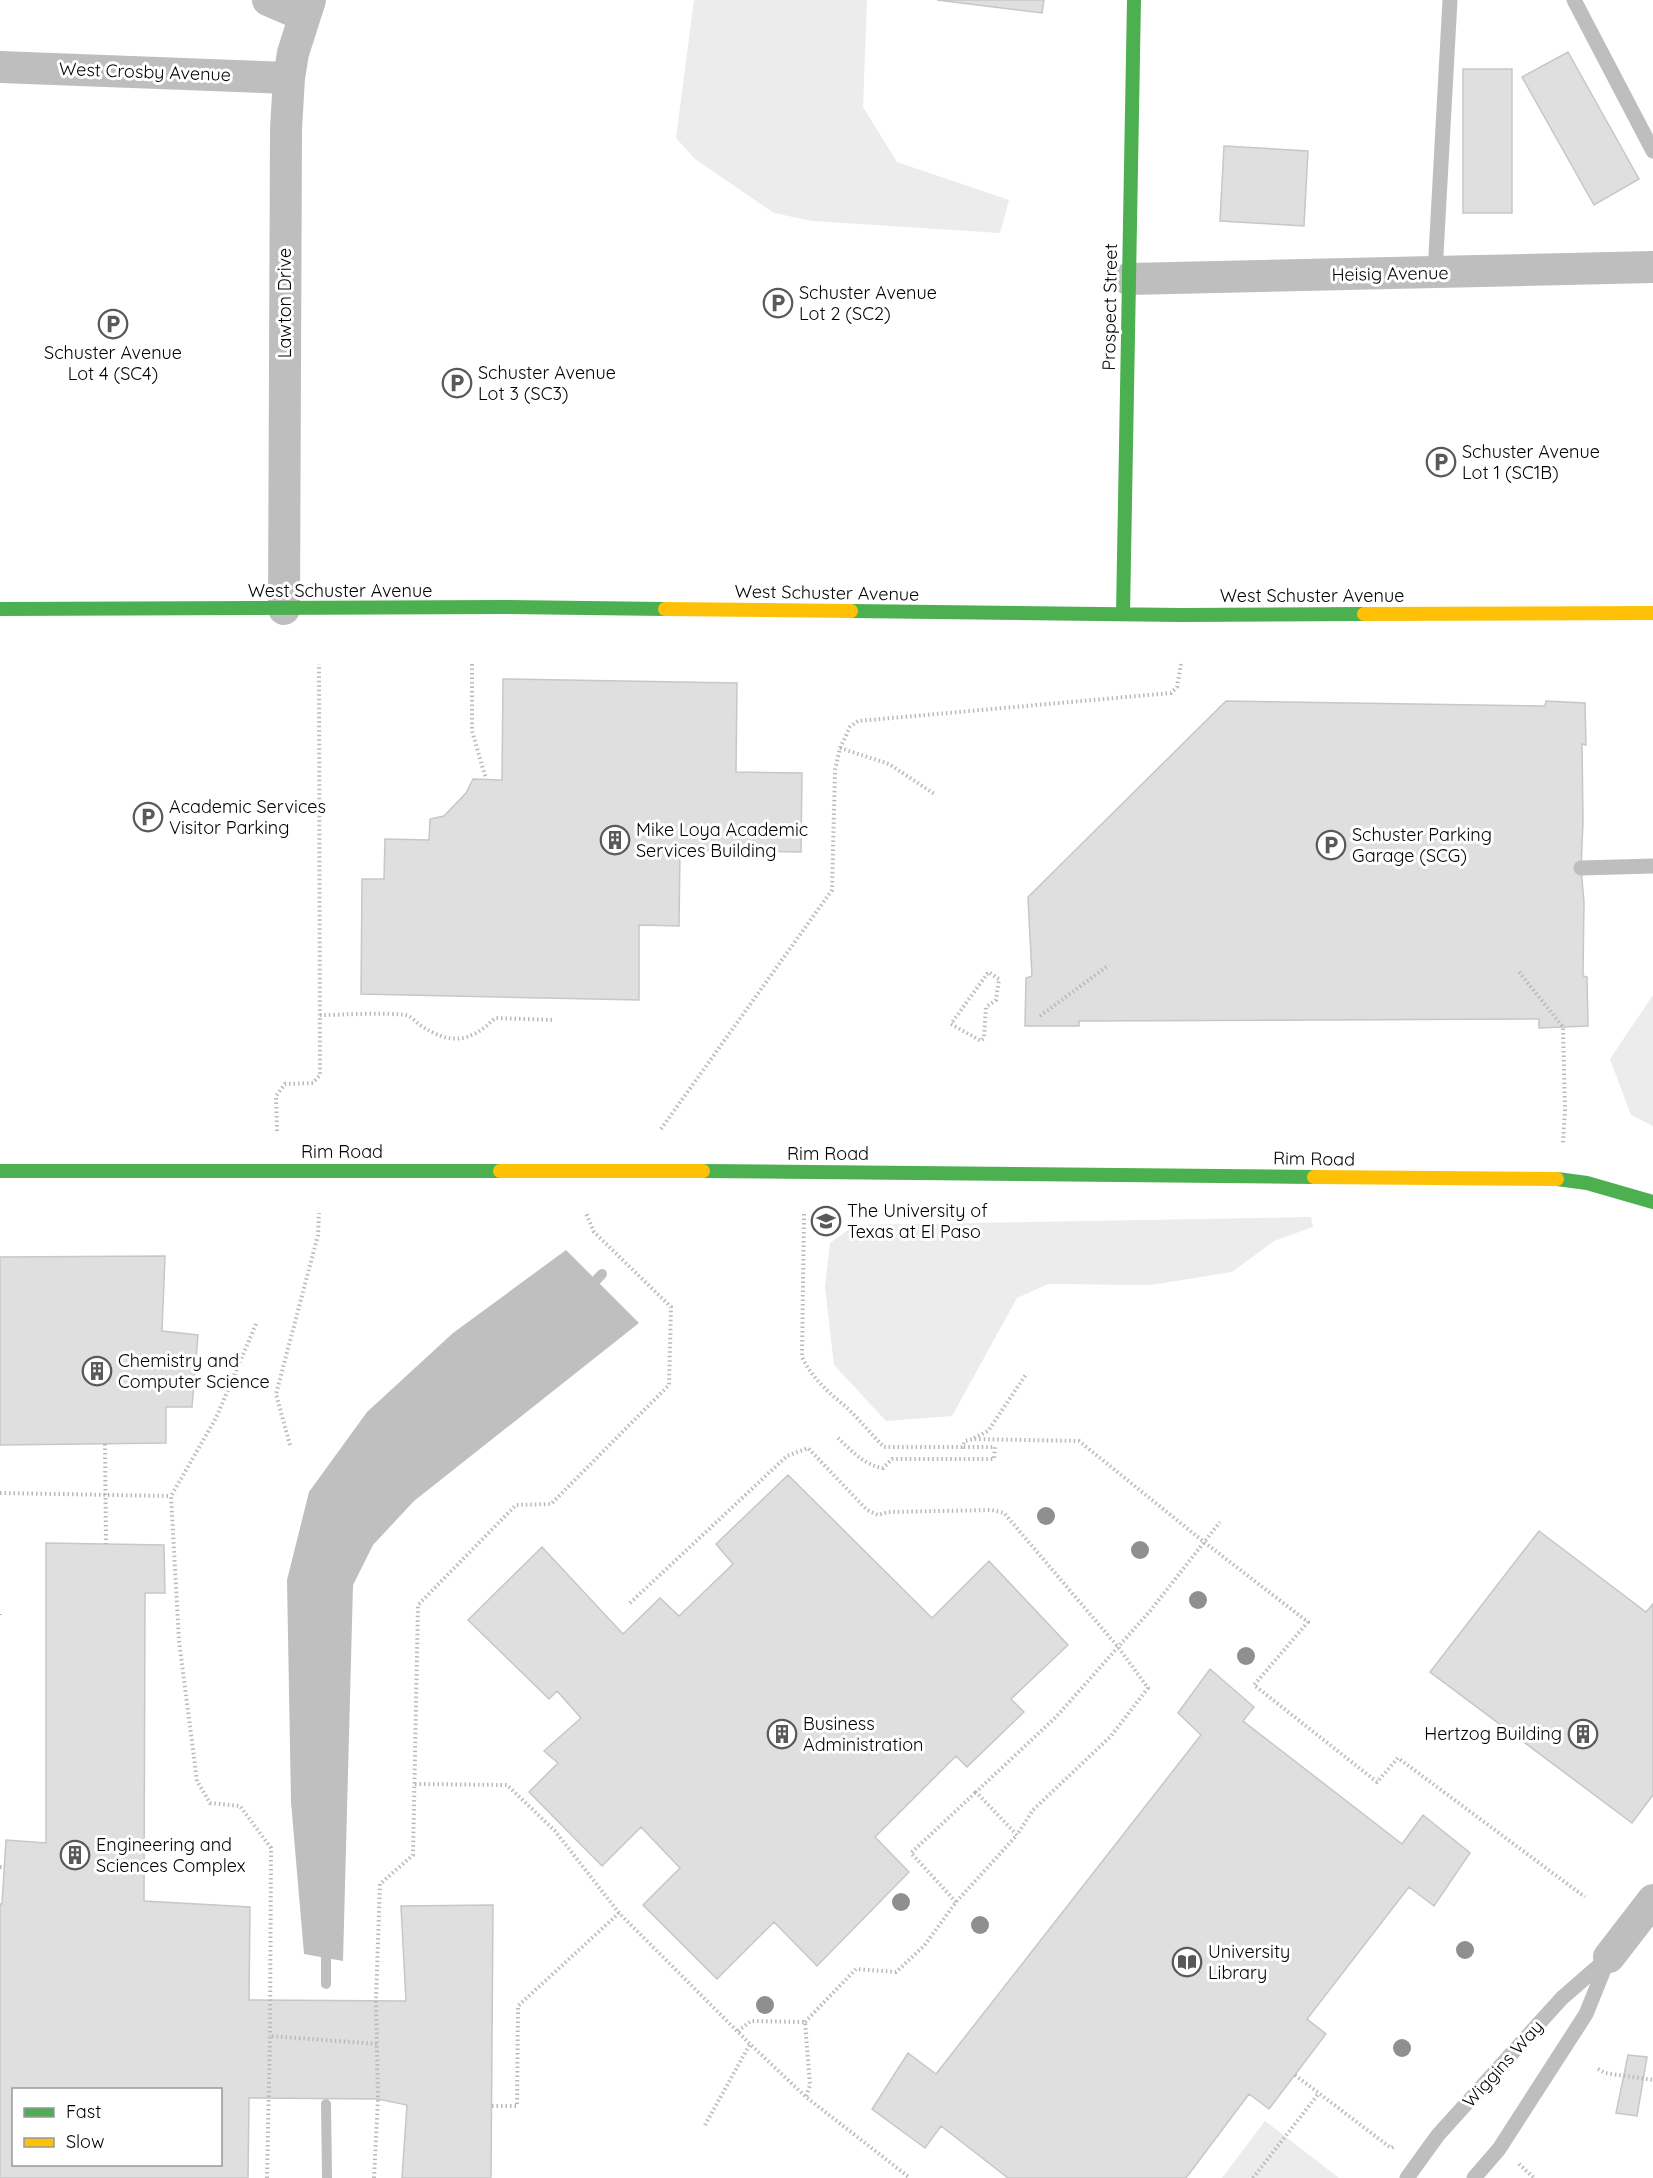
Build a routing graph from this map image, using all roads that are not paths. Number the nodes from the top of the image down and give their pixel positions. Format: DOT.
graph roads {
  1 [pos="268,0"];
  2 [pos="1134,0"];
  3 [pos="1450,0"];
  4 [pos="1574,0"];
  5 [pos="307,8"];
  6 [pos="0,67"];
  7 [pos="289,78"];
  8 [pos="1653,151"];
  9 [pos="1653,267"];
  10 [pos="1435,273"];
  11 [pos="1128,279"];
  12 [pos="0,609"];
  13 [pos="284,609"];
  14 [pos="1653,613"];
  15 [pos="1123,614"];
  16 [pos="1653,866"];
  17 [pos="1581,868"];
  18 [pos="0,1171"];
  19 [pos="1653,1202"];
  20 [pos="1653,1900"];
  21 [pos="1609,1958"];
  22 [pos="1407,2178"];
  23 [pos="1474,2178"];
  1 -- 5 [label="street"];
  2 -- 11 [label="street, Prospect Street"];
  3 -- 10 [label="lane"];
  4 -- 8 [label="lane"];
  5 -- 7 [label="street, Lawton Drive"];
  6 -- 7 [label="street, West Crosby Avenue"];
  7 -- 13 [label="street, Lawton Drive"];
  9 -- 10 [label="street, Heisig Avenue"];
  10 -- 11 [label="street, Heisig Avenue"];
  11 -- 15 [label="street, Prospect Street"];
  12 -- 13 [label="street, West Schuster Avenue"];
  13 -- 15 [label="street, West Schuster Avenue"];
  14 -- 15 [label="street, West Schuster Avenue"];
  16 -- 17 [label="lane"];
  18 -- 19 [label="street, Rim Road"];
  20 -- 21 [label="street, Wiggins Way"];
  21 -- 22 [label="lane, Wiggins Way"];
  21 -- 23 [label="lane, Wiggins Way"];
}
